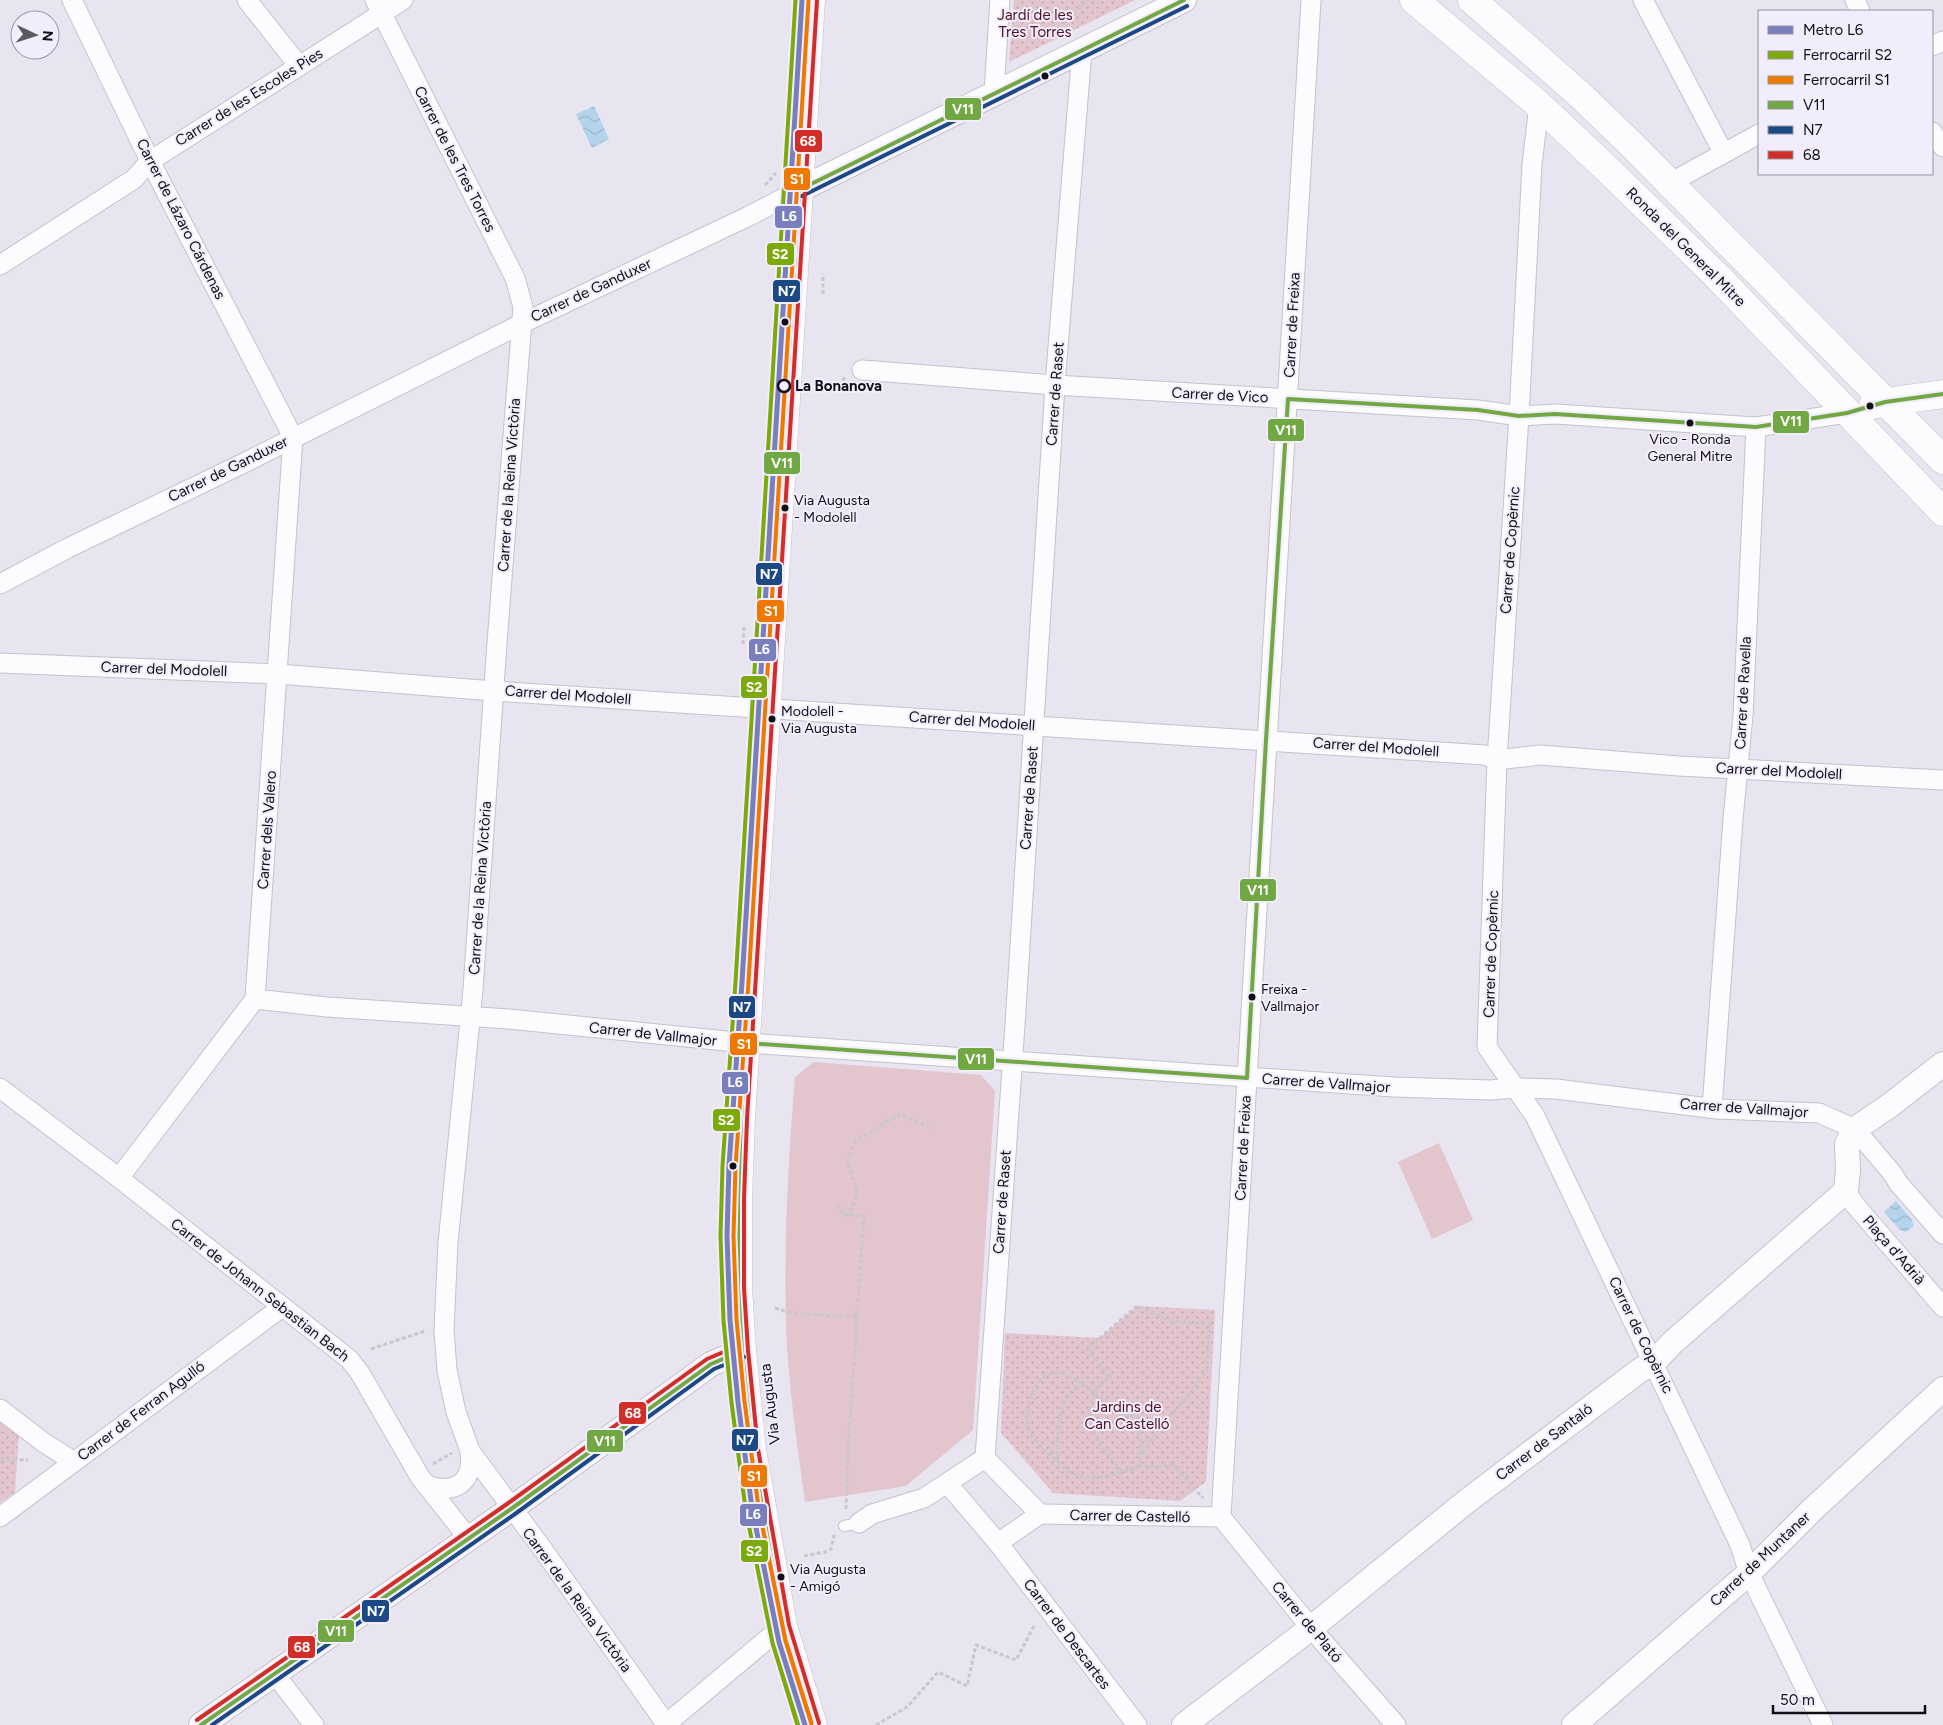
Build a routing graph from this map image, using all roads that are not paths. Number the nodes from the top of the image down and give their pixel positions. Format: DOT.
graph roads {
  1 [pos="72,0"];
  2 [pos="247,0"];
  3 [pos="402,0"];
  4 [pos="811,0"];
  5 [pos="1000,0"];
  6 [pos="1184,0"];
  7 [pos="1311,0"];
  8 [pos="1414,0"];
  9 [pos="1472,0"];
  10 [pos="1643,0"];
  11 [pos="378,7"];
  12 [pos="1082,50"];
  13 [pos="1544,63"];
  14 [pos="299,66"];
  15 [pos="994,92"];
  16 [pos="1539,105"];
  17 [pos="1933,133"];
  18 [pos="1758,134"];
  19 [pos="1943,147"];
  20 [pos="1723,152"];
  21 [pos="150,161"];
  22 [pos="1670,183"];
  23 [pos="799,190"];
  24 [pos="0,265"];
  25 [pos="523,323"];
  26 [pos="862,370"];
  27 [pos="1055,385"];
  28 [pos="1943,394"];
  29 [pos="1288,399"];
  30 [pos="1885,402"];
  31 [pos="1847,414"];
  32 [pos="1519,416"];
  33 [pos="1756,427"];
  34 [pos="293,437"];
  35 [pos="1943,460"];
  36 [pos="1943,512"];
  37 [pos="0,584"];
  38 [pos="0,664"];
  39 [pos="278,674"];
  40 [pos="494,691"];
  41 [pos="767,707"];
  42 [pos="1034,725"];
  43 [pos="1266,740"];
  44 [pos="1497,760"];
  45 [pos="1738,769"];
  46 [pos="1943,780"];
  47 [pos="255,999"];
  48 [pos="470,1016"];
  49 [pos="746,1043"];
  50 [pos="1012,1061"];
  51 [pos="1943,1064"];
  52 [pos="1247,1078"];
  53 [pos="0,1088"];
  54 [pos="1515,1088"];
  55 [pos="1712,1108"];
  56 [pos="1855,1129"];
  57 [pos="119,1178"];
  58 [pos="1846,1191"];
  59 [pos="1943,1234"];
  60 [pos="282,1307"];
  61 [pos="1943,1307"];
  62 [pos="742,1351"];
  63 [pos="1654,1362"];
  64 [pos="1943,1389"];
  65 [pos="0,1409"];
  66 [pos="461,1452"];
  67 [pos="985,1458"];
  68 [pos="74,1462"];
  69 [pos="947,1483"];
  70 [pos="426,1485"];
  71 [pos="511,1509"];
  72 [pos="1040,1514"];
  73 [pos="0,1517"];
  74 [pos="1221,1518"];
  75 [pos="852,1525"];
  76 [pos="469,1539"];
  77 [pos="998,1543"];
  78 [pos="1749,1573"];
  79 [pos="783,1626"];
  80 [pos="1311,1628"];
  81 [pos="274,1673"];
  82 [pos="201,1725"];
  83 [pos="314,1725"];
  84 [pos="665,1725"];
  85 [pos="813,1725"];
  86 [pos="1137,1725"];
  87 [pos="1184,1725"];
  88 [pos="1396,1725"];
  89 [pos="1574,1725"];
  90 [pos="1823,1725"];
  1 -- 21 [label="street, Carrer de Lázaro Cárdenas"];
  2 -- 14 [label="street"];
  3 -- 11 [label="street, Carrer de les Escoles Pies"];
  4 -- 23 [label="main road, Via Augusta"];
  5 -- 15 [label="street"];
  6 -- 12 [label="street, Carrer de Ganduxer"];
  7 -- 29 [label="street, Carrer de Freixa"];
  8 -- 16 [label="main road, Ronda del General Mitre"];
  9 -- 13 [label="main road"];
  10 -- 20 [label="street"];
  11 -- 14 [label="street, Carrer de les Escoles Pies"];
  11 -- 25 [label="street, Carrer de les Tres Torres"];
  12 -- 15 [label="street, Carrer de Ganduxer"];
  12 -- 27 [label="street, Carrer de Raset"];
  13 -- 16 [label="main road"];
  13 -- 22 [label="main road"];
  14 -- 21 [label="street, Carrer de les Escoles Pies"];
  15 -- 23 [label="street, Carrer de Ganduxer"];
  16 -- 31 [label="main road, Ronda del General Mitre"];
  16 -- 32 [label="street, Carrer de Copèrnic"];
  17 -- 19 [label="street"];
  18 -- 20 [label="street"];
  20 -- 22 [label="street"];
  21 -- 24 [label="street, Carrer de les Escoles Pies"];
  21 -- 34 [label="street, Carrer de Lázaro Cárdenas"];
  22 -- 30 [label="main road"];
  23 -- 25 [label="street, Carrer de Ganduxer"];
  23 -- 41 [label="main road, Via Augusta"];
  25 -- 34 [label="street, Carrer de Ganduxer"];
  25 -- 40 [label="street, Carrer de la Reina Victòria"];
  26 -- 27 [label="street, Carrer de Vico"];
  27 -- 29 [label="street, Carrer de Vico"];
  27 -- 42 [label="street, Carrer de Raset"];
  28 -- 30 [label="main road"];
  29 -- 32 [label="street, Carrer de Vico"];
  29 -- 43 [label="street, Carrer de Freixa"];
  30 -- 31 [label="main road"];
  30 -- 35 [label="main road"];
  31 -- 33 [label="street, Carrer de Vico"];
  31 -- 36 [label="main road, Ronda del General Mitre"];
  32 -- 33 [label="street, Carrer de Vico"];
  32 -- 44 [label="street, Carrer de Copèrnic"];
  33 -- 45 [label="street, Carrer de Ravella"];
  34 -- 37 [label="street, Carrer de Ganduxer"];
  34 -- 39 [label="street, Carrer dels Valero"];
  38 -- 39 [label="street, Carrer del Modolell"];
  39 -- 40 [label="street, Carrer del Modolell"];
  39 -- 47 [label="street, Carrer dels Valero"];
  40 -- 41 [label="street, Carrer del Modolell"];
  40 -- 48 [label="street, Carrer de la Reina Victòria"];
  41 -- 42 [label="street, Carrer del Modolell"];
  41 -- 49 [label="main road, Via Augusta"];
  42 -- 43 [label="street, Carrer del Modolell"];
  42 -- 50 [label="street, Carrer de Raset"];
  43 -- 44 [label="street, Carrer del Modolell"];
  43 -- 52 [label="street, Carrer de Freixa"];
  44 -- 45 [label="street, Carrer del Modolell"];
  44 -- 54 [label="street, Carrer de Copèrnic"];
  45 -- 46 [label="street, Carrer del Modolell"];
  45 -- 55 [label="street, Carrer de Ravella"];
  47 -- 48 [label="street, Carrer de Vallmajor"];
  47 -- 57 [label="street"];
  48 -- 49 [label="street, Carrer de Vallmajor"];
  48 -- 66 [label="street, Carrer de la Reina Victòria"];
  49 -- 50 [label="street, Carrer de Vallmajor"];
  49 -- 62 [label="main road, Via Augusta"];
  50 -- 52 [label="street, Carrer de Vallmajor"];
  50 -- 67 [label="street, Carrer de Raset"];
  51 -- 56 [label="street"];
  52 -- 54 [label="street, Carrer de Vallmajor"];
  52 -- 74 [label="street, Carrer de Freixa"];
  53 -- 57 [label="street, Carrer de Johann Sebastian Bach"];
  54 -- 55 [label="street, Carrer de Vallmajor"];
  54 -- 63 [label="street, Carrer de Copèrnic"];
  55 -- 56 [label="street, Carrer de Vallmajor"];
  56 -- 58 [label="street"];
  56 -- 59 [label="street"];
  57 -- 60 [label="street, Carrer de Johann Sebastian Bach"];
  58 -- 61 [label="street, Plaça d'Adrià"];
  58 -- 63 [label="street, Carrer de Santaló"];
  60 -- 68 [label="street, Carrer de Ferran Agulló"];
  60 -- 70 [label="street, Carrer de Johann Sebastian Bach"];
  62 -- 71 [label="street"];
  62 -- 79 [label="main road, Via Augusta"];
  63 -- 78 [label="street, Carrer de Copèrnic"];
  63 -- 80 [label="street, Carrer de Santaló"];
  64 -- 78 [label="street, Carrer de Muntaner"];
  65 -- 68 [label="street"];
  66 -- 70 [label="street, Carrer de la Reina Victòria"];
  66 -- 71 [label="street, Carrer de la Reina Victòria"];
  67 -- 69 [label="street"];
  67 -- 72 [label="street"];
  68 -- 73 [label="street, Carrer de Ferran Agulló"];
  69 -- 75 [label="street"];
  69 -- 77 [label="street, Carrer de Descartes"];
  70 -- 76 [label="street, Carrer de Johann Sebastian Bach"];
  71 -- 76 [label="street"];
  71 -- 84 [label="street, Carrer de la Reina Victòria"];
  72 -- 74 [label="street, Carrer de Castelló"];
  72 -- 77 [label="street"];
  74 -- 80 [label="street, Carrer de Plató"];
  76 -- 81 [label="street"];
  77 -- 86 [label="street, Carrer de Descartes"];
  78 -- 89 [label="street, Carrer de Muntaner"];
  78 -- 90 [label="street, Carrer de Copèrnic"];
  79 -- 84 [label="street"];
  79 -- 85 [label="main road, Via Augusta"];
  80 -- 87 [label="street, Carrer de Santaló"];
  80 -- 88 [label="street, Carrer de Plató"];
  81 -- 82 [label="street"];
  81 -- 83 [label="street"];
}
